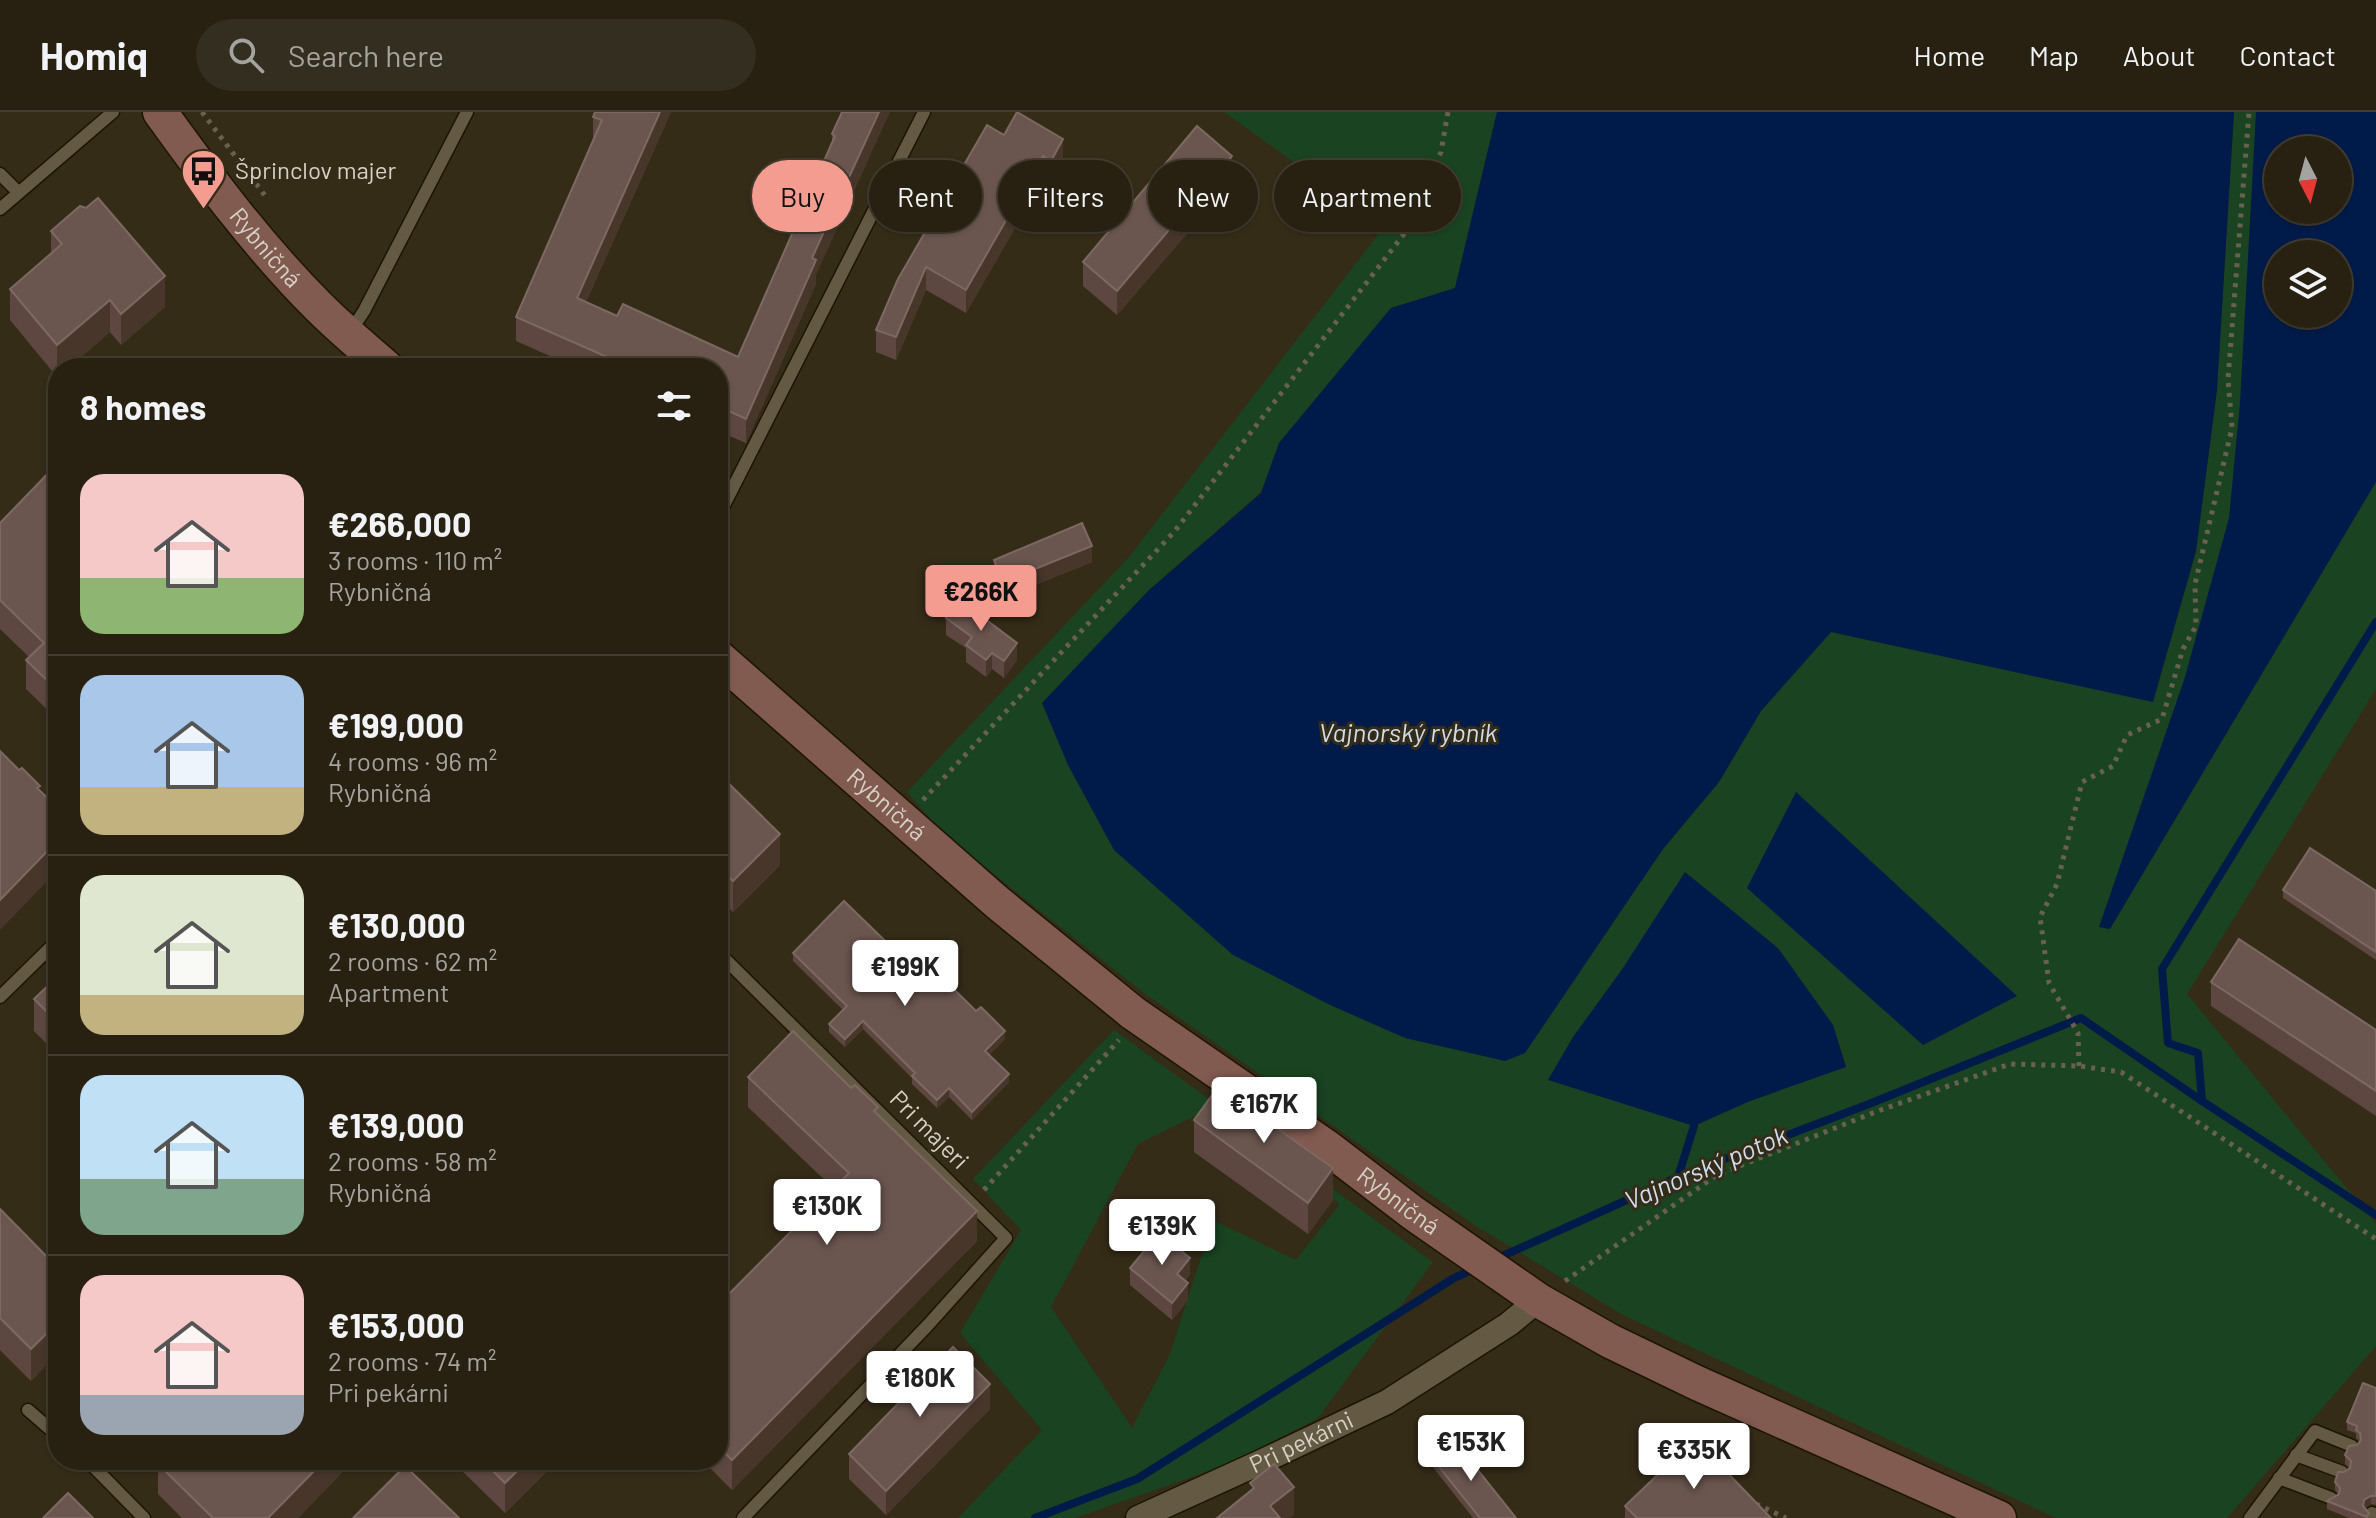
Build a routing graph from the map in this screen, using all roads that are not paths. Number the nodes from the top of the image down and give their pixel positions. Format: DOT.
graph roads {
  1 [pos="113,112"];
  2 [pos="160,112"];
  3 [pos="467,112"];
  4 [pos="924,112"];
  5 [pos="0,174"];
  6 [pos="18,192"];
  7 [pos="0,209"];
  8 [pos="349,335"];
  9 [pos="375,358"];
  10 [pos="728,497"];
  11 [pos="728,666"];
  12 [pos="48,950"];
  13 [pos="728,962"];
  14 [pos="0,997"];
  15 [pos="1538,1300"];
  16 [pos="28,1410"];
  17 [pos="48,1427"];
  18 [pos="2352,1446"];
  19 [pos="2296,1455"];
  20 [pos="97,1470"];
  21 [pos="2342,1472"];
  22 [pos="2279,1478"];
  23 [pos="2331,1498"];
  24 [pos="144,1518"];
  25 [pos="743,1518"];
  26 [pos="1138,1518"];
  27 [pos="1999,1518"];
  28 [pos="2250,1518"];
  1 -- 6 [label="lane"];
  2 -- 8 [label="main road, Rybničná"];
  3 -- 8 [label="lane"];
  4 -- 10 [label="lane"];
  5 -- 6 [label="lane"];
  6 -- 7 [label="lane"];
  8 -- 9 [label="main road, Rybničná"];
  11 -- 15 [label="main road, Rybničná"];
  12 -- 14 [label="lane"];
  13 -- 25 [label="lane, Pri majeri"];
  15 -- 26 [label="street, Pri pekárni"];
  15 -- 27 [label="main road, Rybničná"];
  16 -- 17 [label="lane"];
  18 -- 19 [label="lane"];
  19 -- 21 [label="lane"];
  19 -- 22 [label="lane"];
  20 -- 24 [label="lane"];
  22 -- 23 [label="lane"];
  22 -- 28 [label="lane"];
}
